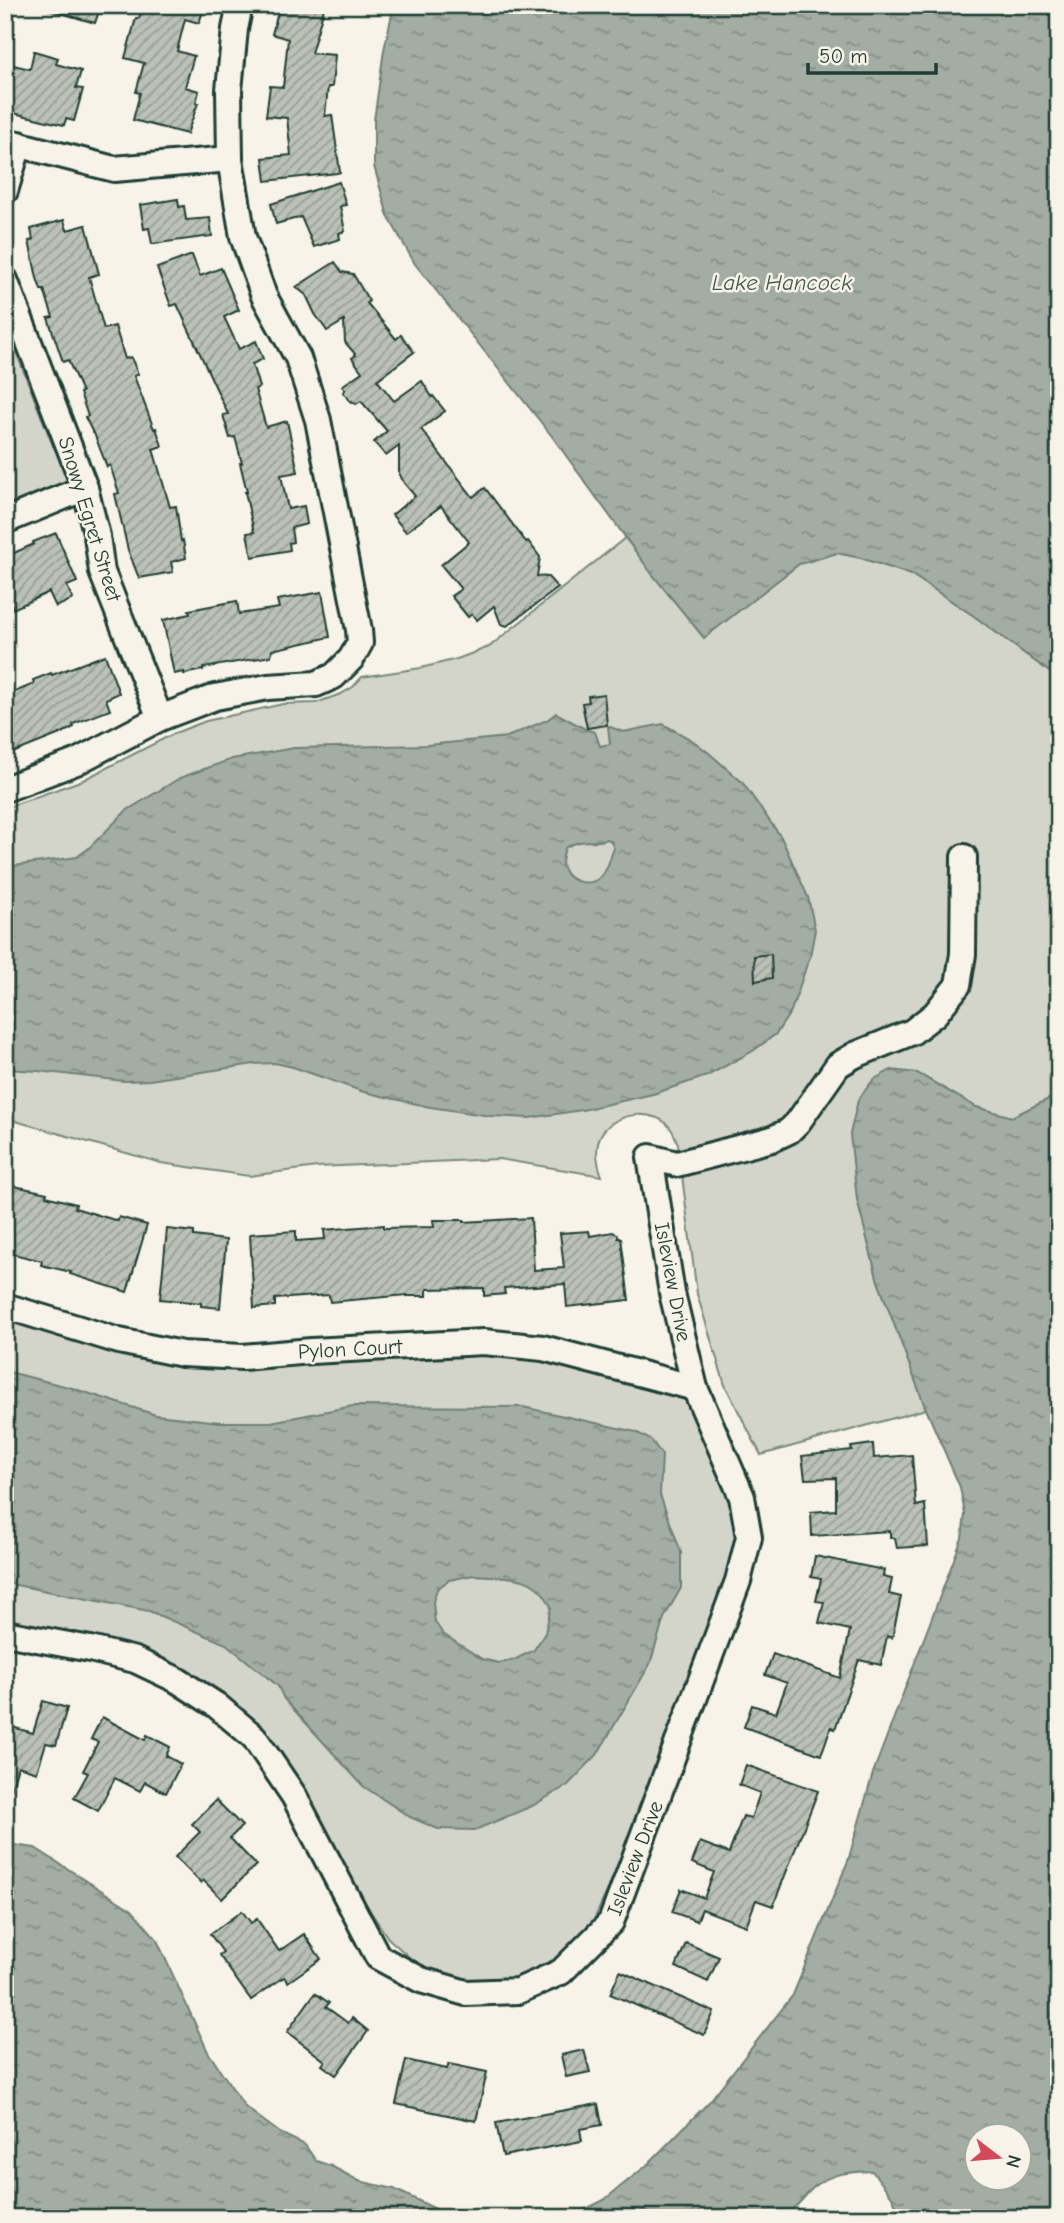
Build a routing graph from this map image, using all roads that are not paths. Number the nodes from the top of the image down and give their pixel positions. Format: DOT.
graph roads {
  1 [pos="240,5"];
  2 [pos="12,143"];
  3 [pos="230,159"];
  4 [pos="5,191"];
  5 [pos="5,280"];
  6 [pos="85,488"];
  7 [pos="5,521"];
  8 [pos="160,718"];
  9 [pos="5,789"];
  10 [pos="964,857"];
  11 [pos="5,1306"];
  12 [pos="695,1388"];
  13 [pos="5,1633"];
  1 -- 3 [label="street"];
  2 -- 3 [label="street"];
  2 -- 4 [label="street"];
  3 -- 8 [label="street"];
  5 -- 6 [label="street, Snowy Egret Street"];
  6 -- 7 [label="street"];
  6 -- 8 [label="street, Snowy Egret Street"];
  8 -- 9 [label="street"];
  10 -- 12 [label="street, Isleview Drive"];
  11 -- 12 [label="street, Pylon Court"];
  12 -- 13 [label="street, Isleview Drive"];
}
